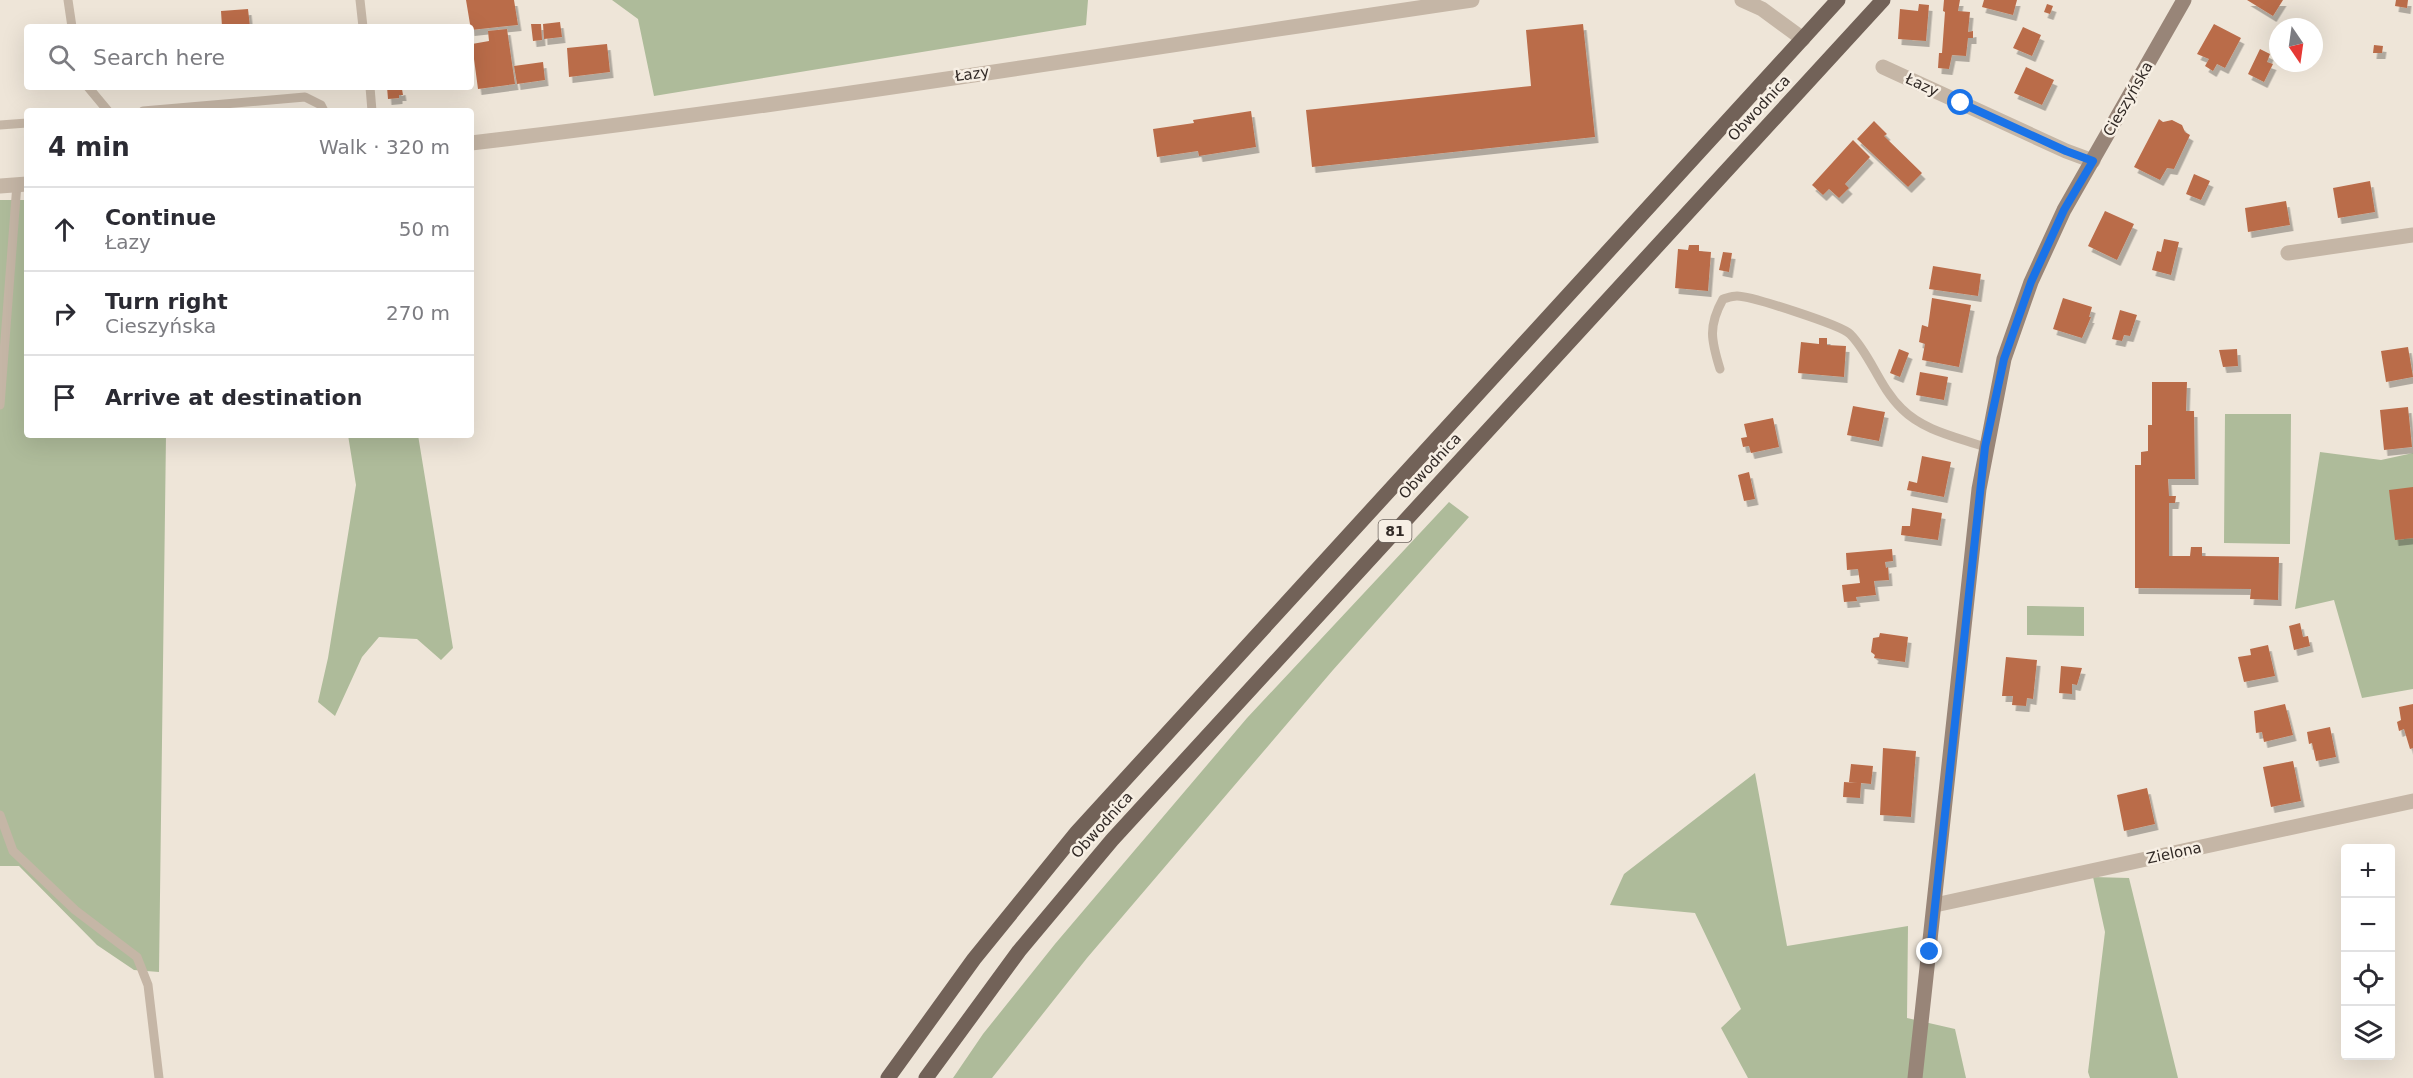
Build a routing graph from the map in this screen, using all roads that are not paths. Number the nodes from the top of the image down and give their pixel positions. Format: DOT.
graph roads {
  1 [pos="68,0"];
  2 [pos="360,0"];
  3 [pos="1472,0"];
  4 [pos="1742,0"];
  5 [pos="1839,0"];
  6 [pos="1883,0"];
  7 [pos="2184,0"];
  8 [pos="72,24"];
  9 [pos="363,24"];
  10 [pos="1803,39"];
  11 [pos="1883,67"];
  12 [pos="90,90"];
  13 [pos="370,90"];
  14 [pos="106,108"];
  15 [pos="177,108"];
  16 [pos="322,108"];
  17 [pos="372,108"];
  18 [pos="24,123"];
  19 [pos="0,125"];
  20 [pos="474,143"];
  21 [pos="2093,161"];
  22 [pos="22,184"];
  23 [pos="0,186"];
  24 [pos="2413,235"];
  25 [pos="2288,253"];
  26 [pos="0,283"];
  27 [pos="10,283"];
  28 [pos="1720,369"];
  29 [pos="0,405"];
  30 [pos="1985,447"];
  31 [pos="2413,801"];
  32 [pos="0,815"];
  33 [pos="1935,905"];
  34 [pos="159,1078"];
  35 [pos="888,1078"];
  36 [pos="926,1078"];
  37 [pos="1915,1078"];
  1 -- 8 [label="lane"];
  2 -- 9 [label="lane"];
  3 -- 20 [label="street, Łazy"];
  4 -- 10 [label="street"];
  5 -- 10 [label="main road, Obwodnica / 81"];
  6 -- 36 [label="main road, Obwodnica / 81"];
  7 -- 21 [label="street, Cieszyńska"];
  10 -- 35 [label="main road, Obwodnica / 81"];
  11 -- 21 [label="street, Łazy"];
  12 -- 14 [label="lane"];
  13 -- 17 [label="lane"];
  15 -- 16 [label="lane"];
  18 -- 19 [label="lane"];
  21 -- 30 [label="street, Cieszyńska"];
  22 -- 23 [label="street"];
  22 -- 27 [label="lane"];
  24 -- 25 [label="street"];
  26 -- 27 [label="lane"];
  27 -- 29 [label="lane"];
  28 -- 30 [label="lane"];
  30 -- 33 [label="street, Cieszyńska"];
  31 -- 33 [label="street, Zielona"];
  32 -- 34 [label="lane"];
  33 -- 37 [label="street, Cieszyńska"];
}
